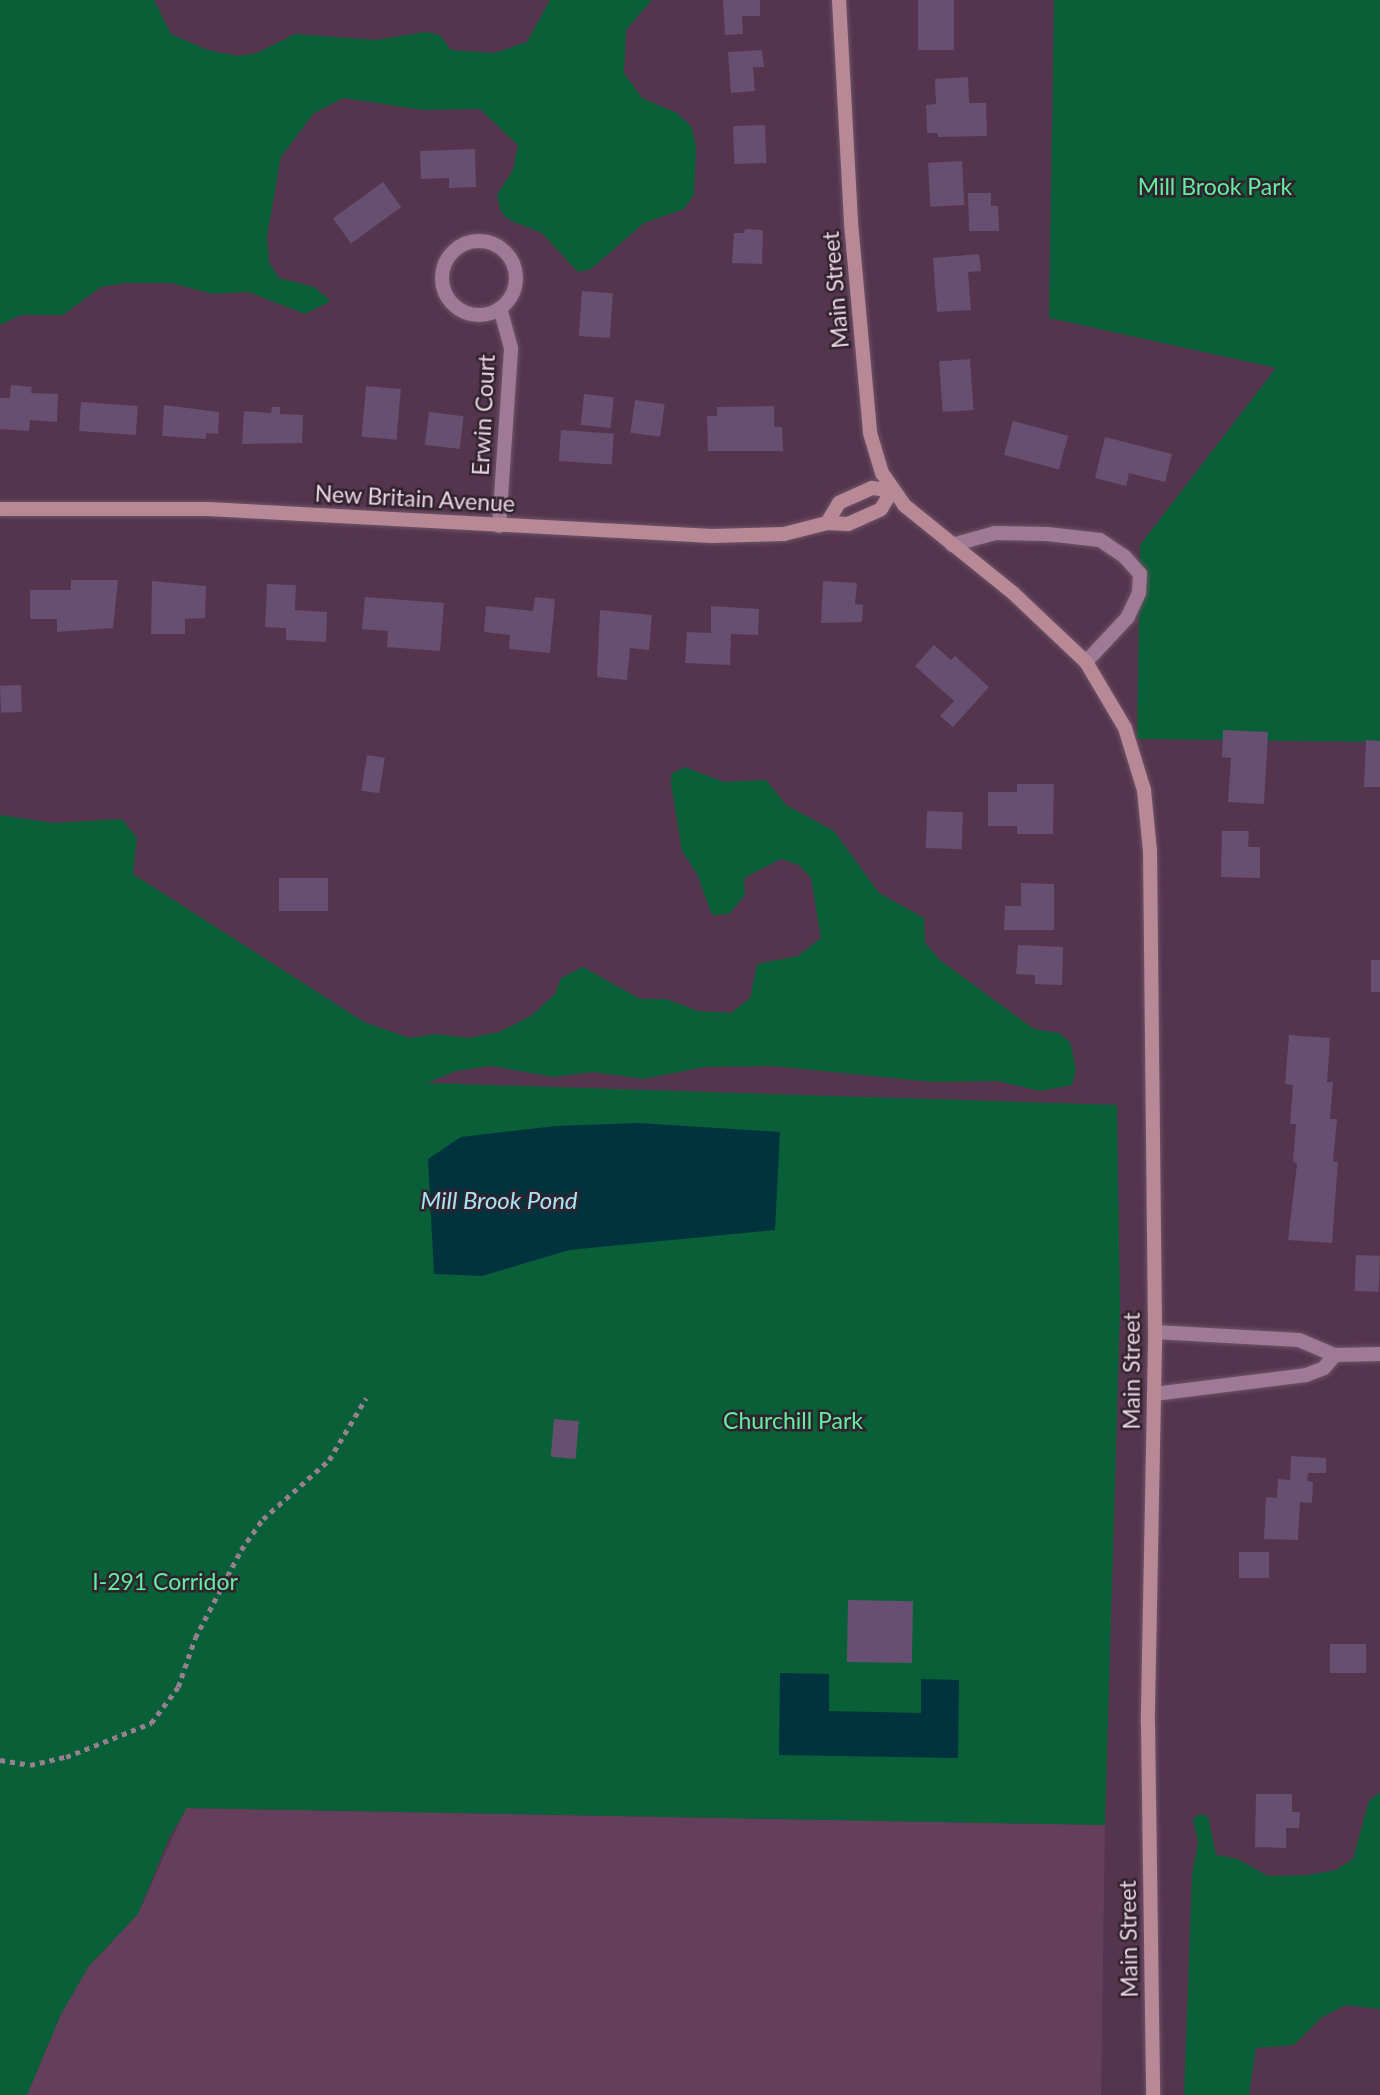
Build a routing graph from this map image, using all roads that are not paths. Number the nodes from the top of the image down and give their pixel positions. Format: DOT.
graph roads {
  1 [pos="839,0"];
  2 [pos="500,308"];
  3 [pos="892,492"];
  4 [pos="0,509"];
  5 [pos="827,523"];
  6 [pos="499,526"];
  7 [pos="952,545"];
  8 [pos="1086,662"];
  9 [pos="1154,1332"];
  10 [pos="1380,1354"];
  11 [pos="1335,1356"];
  12 [pos="1154,1394"];
  13 [pos="1153,2095"];
  1 -- 3 [label="main road, Main Street"];
  2 -- 2 [label="street"];
  2 -- 6 [label="street, Erwin Court"];
  3 -- 5 [label="main road, New Britain Avenue"];
  3 -- 5 [label="main road"];
  3 -- 7 [label="main road, Main Street"];
  4 -- 6 [label="main road, New Britain Avenue"];
  5 -- 6 [label="main road, New Britain Avenue"];
  7 -- 8 [label="main road, Main Street"];
  7 -- 8 [label="street"];
  8 -- 9 [label="main road, Main Street"];
  9 -- 11 [label="street"];
  9 -- 12 [label="main road, Main Street"];
  10 -- 11 [label="street"];
  11 -- 12 [label="street"];
  12 -- 13 [label="main road, Main Street"];
}
